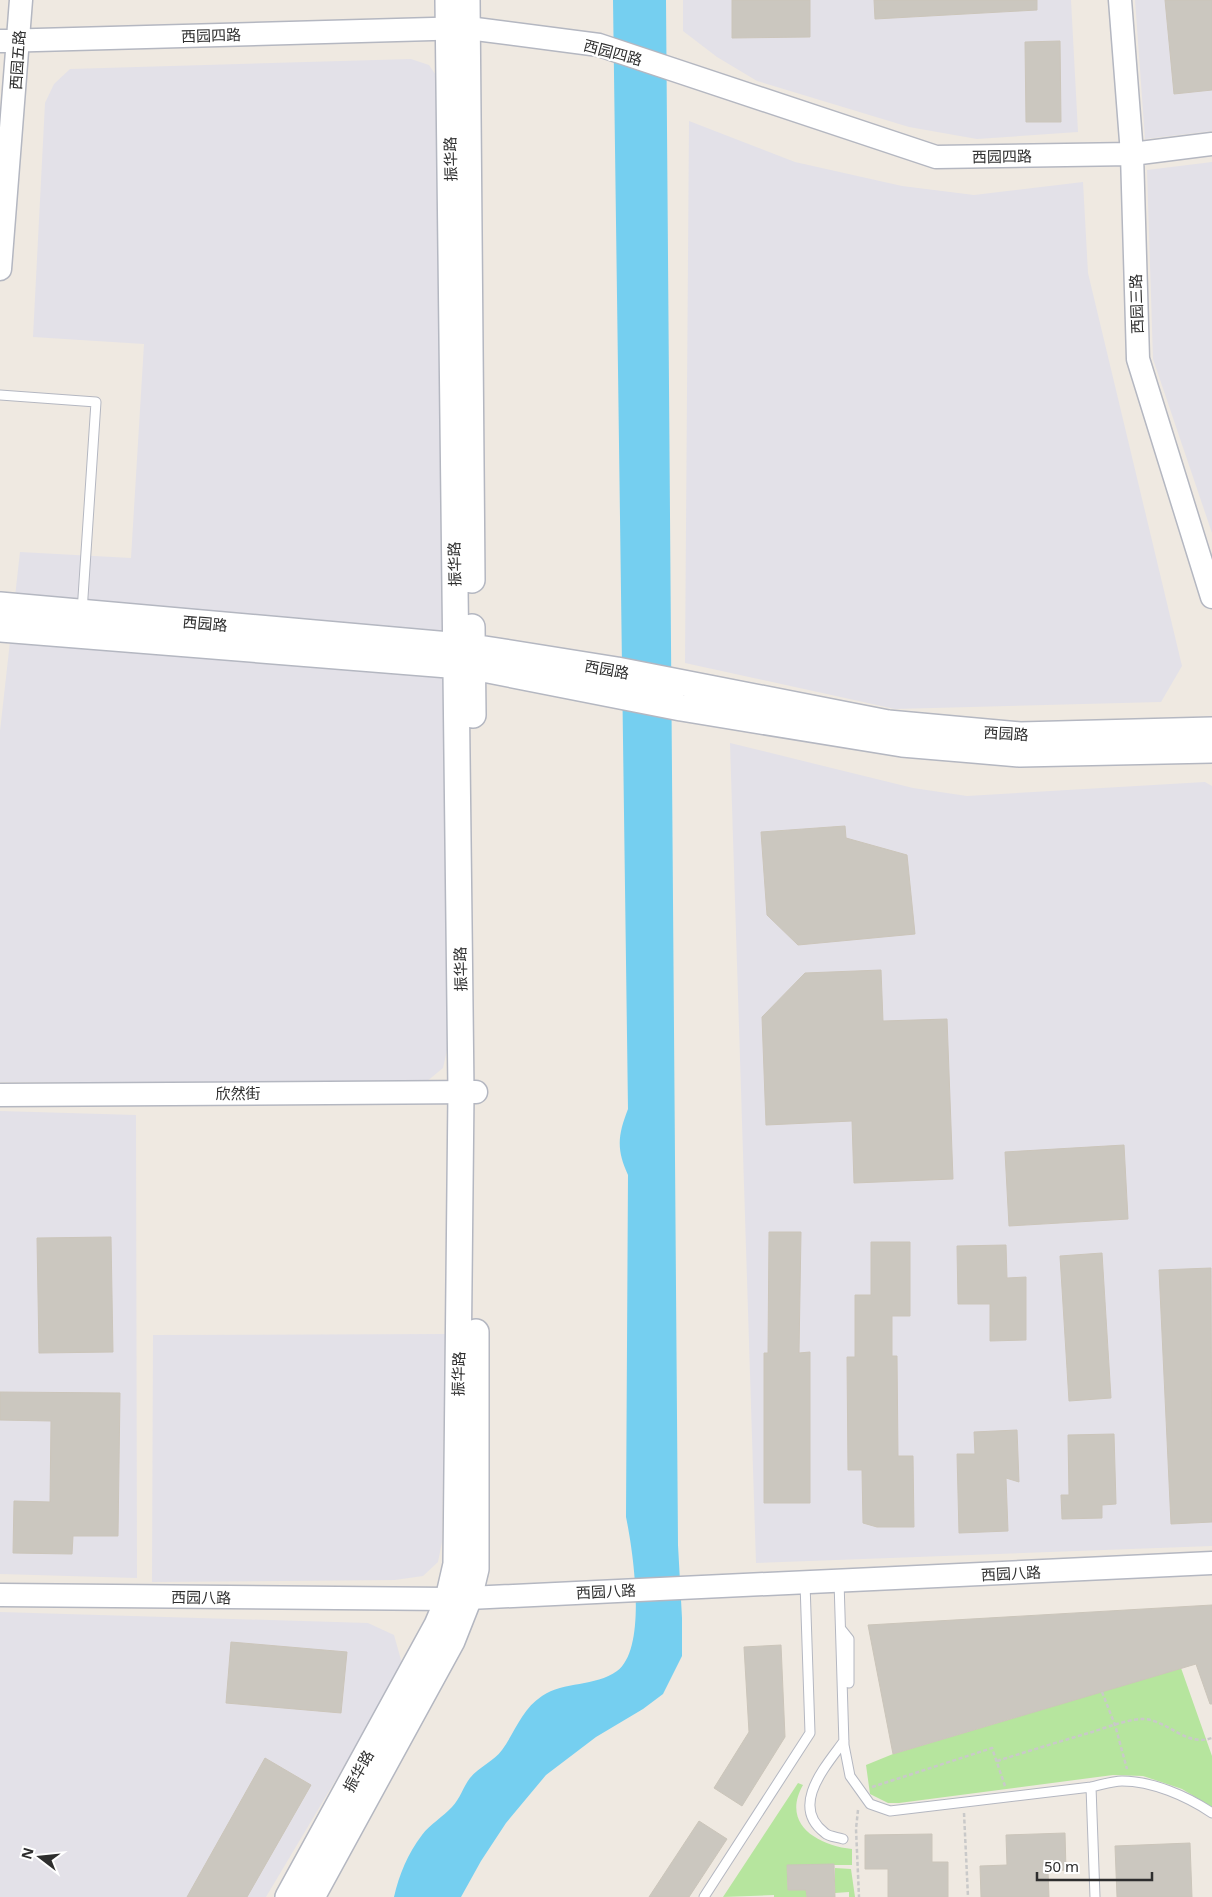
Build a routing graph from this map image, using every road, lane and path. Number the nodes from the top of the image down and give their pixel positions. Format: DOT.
graph roads {
  1 [pos="21,0"];
  2 [pos="448,0"];
  3 [pos="467,0"];
  4 [pos="1120,0"];
  5 [pos="458,28"];
  6 [pos="9,41"];
  7 [pos="1212,144"];
  8 [pos="1132,154"];
  9 [pos="0,269"];
  10 [pos="0,395"];
  11 [pos="1212,597"];
  12 [pos="0,605"];
  13 [pos="82,612"];
  14 [pos="0,629"];
  15 [pos="464,656"];
  16 [pos="1212,730"];
  17 [pos="1212,750"];
  18 [pos="469,1092"];
  19 [pos="0,1095"];
  20 [pos="1212,1563"];
  21 [pos="839,1581"];
  22 [pos="805,1582"];
  23 [pos="0,1595"];
  24 [pos="459,1598"];
  25 [pos="840,1629"];
  26 [pos="849,1683"];
  27 [pos="1102,1692"];
  28 [pos="1115,1725"];
  29 [pos="1212,1738"];
  30 [pos="844,1741"];
  31 [pos="996,1761"];
  32 [pos="1131,1783"];
  33 [pos="1091,1787"];
  34 [pos="861,1791"];
  35 [pos="1009,1796"];
  36 [pos="964,1802"];
  37 [pos="1212,1813"];
  38 [pos="843,1839"];
  39 [pos="288,1897"];
  40 [pos="312,1897"];
  41 [pos="704,1897"];
  42 [pos="859,1897"];
  43 [pos="968,1897"];
  44 [pos="1095,1897"];
  1 -- 6 [label="street, 西园五路"];
  2 -- 5 [label="main road, 振华路"];
  3 -- 5 [label="main road, 振华路"];
  4 -- 8 [label="street, 西园三路"];
  5 -- 6 [label="street, 西园四路"];
  5 -- 8 [label="street, 西园四路"];
  5 -- 15 [label="main road, 振华路"];
  6 -- 9 [label="street, 西园五路"];
  7 -- 8 [label="street, 西园四路"];
  8 -- 11 [label="street, 西园三路"];
  10 -- 13 [label="lane"];
  12 -- 13 [label="main road, 西园路"];
  13 -- 15 [label="main road, 西园路"];
  14 -- 15 [label="main road, 西园路"];
  15 -- 16 [label="main road, 西园路"];
  15 -- 17 [label="main road, 西园路"];
  15 -- 18 [label="main road, 振华路"];
  18 -- 19 [label="street, 欣然街"];
  18 -- 24 [label="main road, 振华路"];
  20 -- 21 [label="street, 西园八路"];
  21 -- 22 [label="street, 西园八路"];
  21 -- 25 [label="lane"];
  22 -- 24 [label="street, 西园八路"];
  22 -- 41 [label="lane"];
  23 -- 24 [label="street, 西园八路"];
  24 -- 39 [label="main road, 振华路"];
  24 -- 40 [label="main road, 振华路"];
  25 -- 26 [label="lane"];
  25 -- 30 [label="lane"];
  27 -- 28 [label="path"];
  28 -- 29 [label="path"];
  28 -- 31 [label="path"];
  28 -- 32 [label="path"];
  30 -- 34 [label="lane"];
  30 -- 38 [label="lane"];
  31 -- 34 [label="path"];
  31 -- 35 [label="path"];
  32 -- 33 [label="lane"];
  32 -- 37 [label="lane"];
  33 -- 35 [label="lane"];
  33 -- 44 [label="lane"];
  34 -- 36 [label="lane"];
  34 -- 42 [label="path"];
  35 -- 36 [label="lane"];
  36 -- 43 [label="path"];
}
